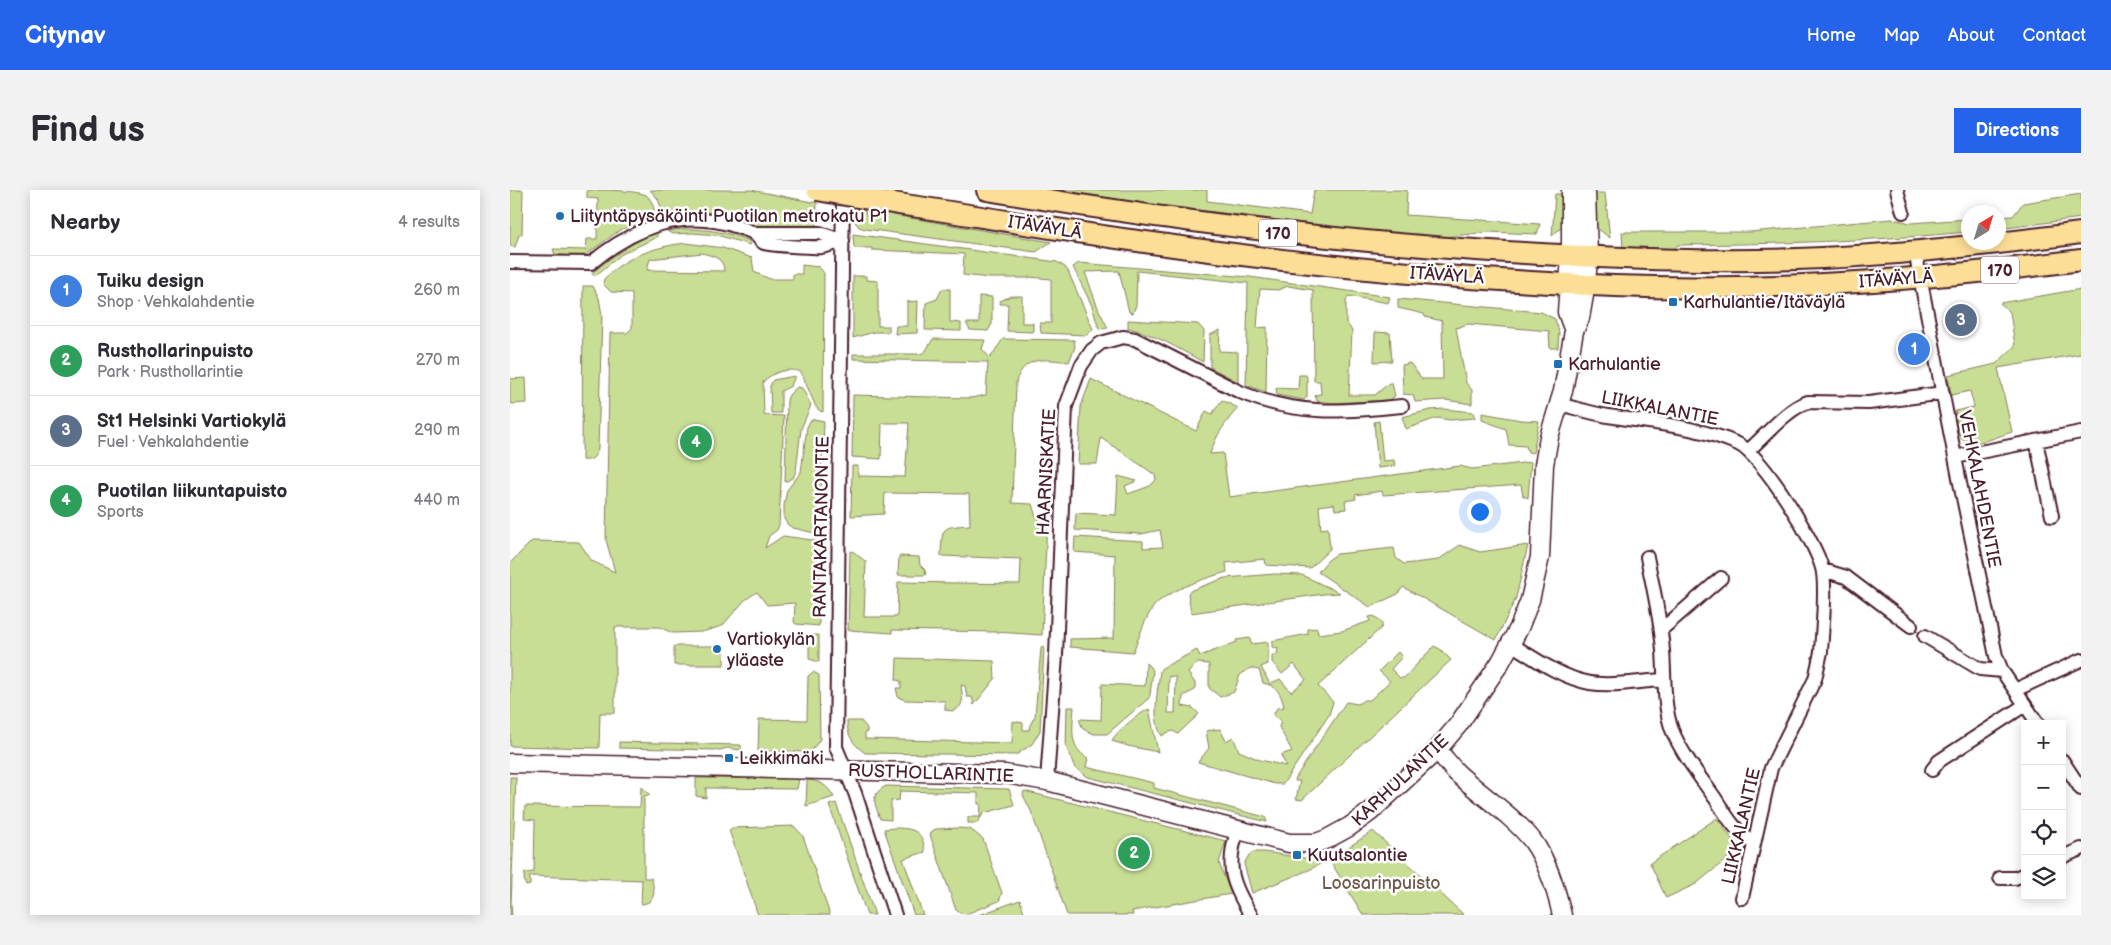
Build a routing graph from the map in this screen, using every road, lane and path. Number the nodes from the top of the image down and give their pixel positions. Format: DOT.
graph roads {
  1 [pos="817,190"];
  2 [pos="843,190"];
  3 [pos="987,190"];
  4 [pos="1572,190"];
  5 [pos="1586,190"];
  6 [pos="1897,190"];
  7 [pos="1903,212"];
  8 [pos="2081,233"];
  9 [pos="843,240"];
  10 [pos="1915,251"];
  11 [pos="1580,257"];
  12 [pos="2081,260"];
  13 [pos="510,262"];
  14 [pos="1920,278"];
  15 [pos="1578,284"];
  16 [pos="1943,393"];
  17 [pos="1559,404"];
  18 [pos="1402,406"];
  19 [pos="2081,432"];
  20 [pos="2036,441"];
  21 [pos="1749,450"];
  22 [pos="1955,458"];
  23 [pos="2052,516"];
  24 [pos="1647,557"];
  25 [pos="1823,570"];
  26 [pos="1722,578"];
  27 [pos="1911,626"];
  28 [pos="1661,630"];
  29 [pos="1926,636"];
  30 [pos="1511,644"];
  31 [pos="2081,660"];
  32 [pos="2002,671"];
  33 [pos="1663,680"];
  34 [pos="2015,690"];
  35 [pos="2025,705"];
  36 [pos="2035,720"];
  37 [pos="1437,750"];
  38 [pos="510,763"];
  39 [pos="2065,765"];
  40 [pos="845,770"];
  41 [pos="1932,770"];
  42 [pos="1047,781"];
  43 [pos="2081,788"];
  44 [pos="1238,830"];
  45 [pos="1342,832"];
  46 [pos="1754,843"];
  47 [pos="2081,849"];
  48 [pos="2066,856"];
  49 [pos="2021,876"];
  50 [pos="2000,878"];
  51 [pos="1742,898"];
  52 [pos="896,915"];
  53 [pos="1251,915"];
  54 [pos="1562,915"];
  1 -- 15 [label="main road, ITÄVÄYLÄ / 170, bridge"];
  2 -- 9 [label="street, RANTAKARTANONTIE"];
  3 -- 11 [label="main road, ITÄVÄYLÄ / 170"];
  4 -- 11 [label="main road"];
  5 -- 11 [label="main road"];
  6 -- 7 [label="street"];
  8 -- 10 [label="main road, ITÄVÄYLÄ / 170"];
  9 -- 13 [label="street"];
  9 -- 40 [label="street, RANTAKARTANONTIE"];
  10 -- 11 [label="main road, ITÄVÄYLÄ / 170"];
  10 -- 14 [label="street, VEHKALAHDENTIE"];
  11 -- 15 [label="main road, KARHULANTIE"];
  12 -- 14 [label="main road, ITÄVÄYLÄ / 170"];
  14 -- 15 [label="main road, ITÄVÄYLÄ / 170"];
  14 -- 16 [label="street, VEHKALAHDENTIE"];
  15 -- 17 [label="main road, KARHULANTIE"];
  16 -- 21 [label="street"];
  16 -- 22 [label="street, VEHKALAHDENTIE"];
  17 -- 21 [label="street, LIIKKALANTIE"];
  17 -- 30 [label="main road, KARHULANTIE"];
  18 -- 42 [label="street, HAARNISKATIE"];
  19 -- 20 [label="street"];
  20 -- 22 [label="street"];
  20 -- 23 [label="street"];
  21 -- 25 [label="street, LIIKKALANTIE"];
  22 -- 32 [label="street, VEHKALAHDENTIE"];
  24 -- 28 [label="street"];
  25 -- 27 [label="street"];
  25 -- 46 [label="street, LIIKKALANTIE"];
  26 -- 28 [label="street"];
  28 -- 33 [label="street"];
  29 -- 32 [label="street"];
  30 -- 33 [label="street"];
  30 -- 37 [label="main road, KARHULANTIE"];
  31 -- 34 [label="street"];
  32 -- 34 [label="street, VEHKALAHDENTIE"];
  33 -- 46 [label="street"];
  34 -- 35 [label="street, VEHKALAHDENTIE"];
  35 -- 36 [label="street, VEHKALAHDENTIE"];
  35 -- 41 [label="street"];
  37 -- 45 [label="main road, KARHULANTIE"];
  37 -- 54 [label="main road"];
  38 -- 40 [label="main road, RUSTHOLLARINTIE"];
  39 -- 43 [label="street"];
  40 -- 42 [label="main road, RUSTHOLLARINTIE"];
  40 -- 52 [label="street, RANTAKARTANONTIE"];
  42 -- 44 [label="main road, RUSTHOLLARINTIE"];
  44 -- 45 [label="main road, RUSTHOLLARINTIE"];
  44 -- 53 [label="street"];
  46 -- 51 [label="street, LIIKKALANTIE"];
  47 -- 48 [label="street"];
  49 -- 50 [label="street"];
}
